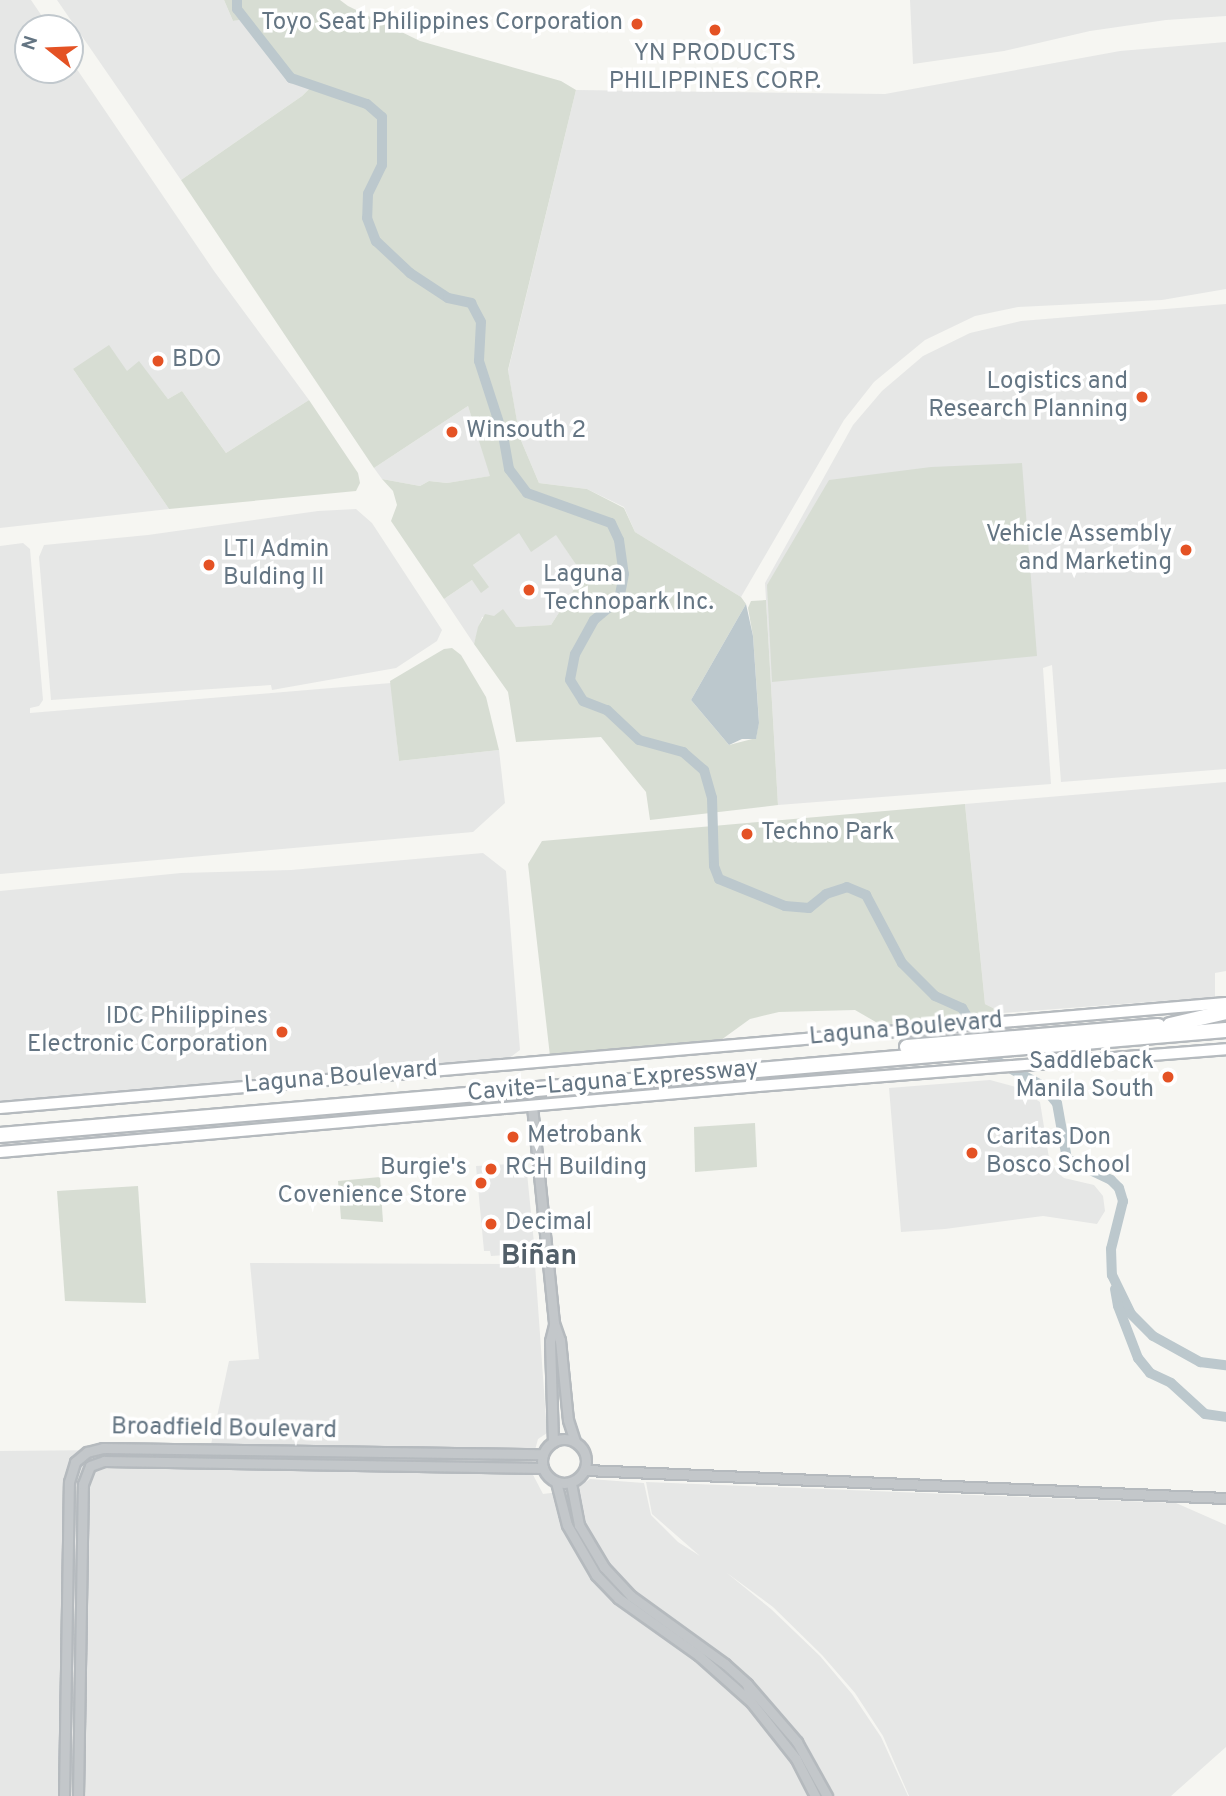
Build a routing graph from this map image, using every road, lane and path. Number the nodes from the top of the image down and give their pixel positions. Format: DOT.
graph roads {
  1 [pos="1226,1003"];
  2 [pos="1226,1012"];
  3 [pos="1226,1020"];
  4 [pos="1170,1030"];
  5 [pos="1226,1030"];
  6 [pos="1226,1036"];
  7 [pos="1226,1049"];
  8 [pos="532,1106"];
  9 [pos="0,1108"];
  10 [pos="207,1112"];
  11 [pos="0,1125"];
  12 [pos="0,1135"];
  13 [pos="0,1152"];
  14 [pos="554,1323"];
  15 [pos="575,1441"];
  16 [pos="553,1442"];
  17 [pos="543,1454"];
  18 [pos="543,1468"];
  19 [pos="586,1471"];
  20 [pos="556,1482"];
  21 [pos="571,1483"];
  22 [pos="1226,1498"];
  23 [pos="747,1684"];
  24 [pos="751,1702"];
  25 [pos="64,1796"];
  26 [pos="78,1796"];
  27 [pos="815,1796"];
  28 [pos="827,1796"];
  1 -- 9 [label="main road, Laguna Boulevard"];
  2 -- 4 [label="highway"];
  3 -- 4 [label="highway, Cavite–Laguna Expressway"];
  4 -- 5 [label="highway, Cavite–Laguna Expressway"];
  4 -- 6 [label="highway"];
  4 -- 10 [label="highway, Cavite–Laguna Expressway"];
  7 -- 8 [label="main road, Laguna Boulevard"];
  8 -- 13 [label="main road, Laguna Boulevard"];
  8 -- 14 [label="street"];
  10 -- 11 [label="highway, Cavite–Laguna Expressway"];
  10 -- 12 [label="highway, Cavite–Laguna Expressway"];
  14 -- 15 [label="street"];
  14 -- 16 [label="street"];
  15 -- 16 [label="street"];
  15 -- 19 [label="street"];
  16 -- 17 [label="street"];
  17 -- 18 [label="street"];
  17 -- 25 [label="street, Broadfield Boulevard"];
  18 -- 20 [label="street"];
  18 -- 26 [label="street, Broadfield Boulevard"];
  19 -- 21 [label="street"];
  19 -- 22 [label="street"];
  20 -- 21 [label="street"];
  20 -- 24 [label="street"];
  21 -- 23 [label="street"];
  23 -- 24 [label="street"];
  23 -- 28 [label="street"];
  24 -- 27 [label="street"];
}
